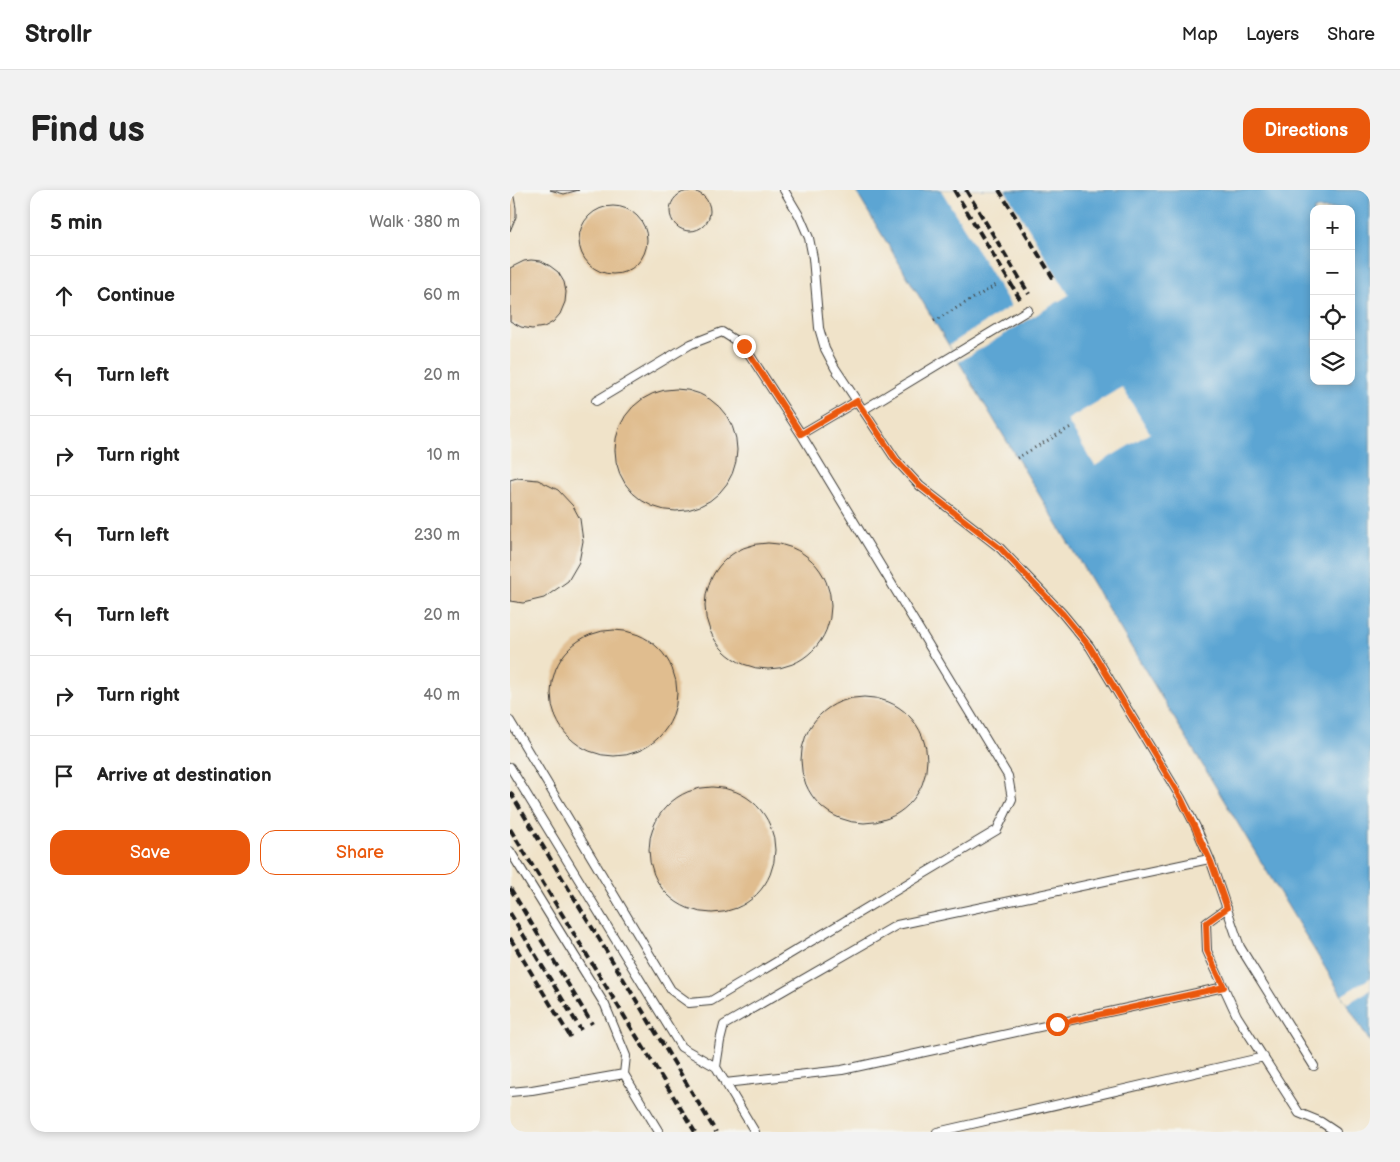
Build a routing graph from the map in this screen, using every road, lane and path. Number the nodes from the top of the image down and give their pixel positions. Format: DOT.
graph roads {
  1 [pos="784,190"];
  2 [pos="998,284"];
  3 [pos="1028,310"];
  4 [pos="934,321"];
  5 [pos="596,401"];
  6 [pos="857,401"];
  7 [pos="863,410"];
  8 [pos="1070,426"];
  9 [pos="801,434"];
  10 [pos="1017,458"];
  11 [pos="510,721"];
  12 [pos="510,767"];
  13 [pos="510,850"];
  14 [pos="1209,859"];
  15 [pos="1227,908"];
  16 [pos="1224,987"];
  17 [pos="1264,1058"];
  18 [pos="1314,1066"];
  19 [pos="716,1067"];
  20 [pos="624,1074"];
  21 [pos="725,1083"];
  22 [pos="510,1092"];
  23 [pos="659,1132"];
  24 [pos="755,1132"];
  25 [pos="937,1132"];
  26 [pos="1336,1132"];
  1 -- 6 [label="lane"];
  2 -- 4 [label="path"];
  3 -- 7 [label="lane"];
  5 -- 9 [label="lane"];
  6 -- 7 [label="lane"];
  6 -- 9 [label="lane"];
  7 -- 14 [label="lane"];
  8 -- 10 [label="path"];
  9 -- 11 [label="lane"];
  12 -- 19 [label="lane"];
  13 -- 20 [label="lane"];
  14 -- 15 [label="lane"];
  14 -- 19 [label="lane"];
  15 -- 16 [label="lane"];
  15 -- 18 [label="lane"];
  16 -- 17 [label="lane"];
  16 -- 21 [label="lane"];
  17 -- 25 [label="lane"];
  17 -- 26 [label="lane"];
  19 -- 21 [label="lane"];
  20 -- 22 [label="lane"];
  20 -- 23 [label="lane"];
  21 -- 24 [label="lane"];
}
